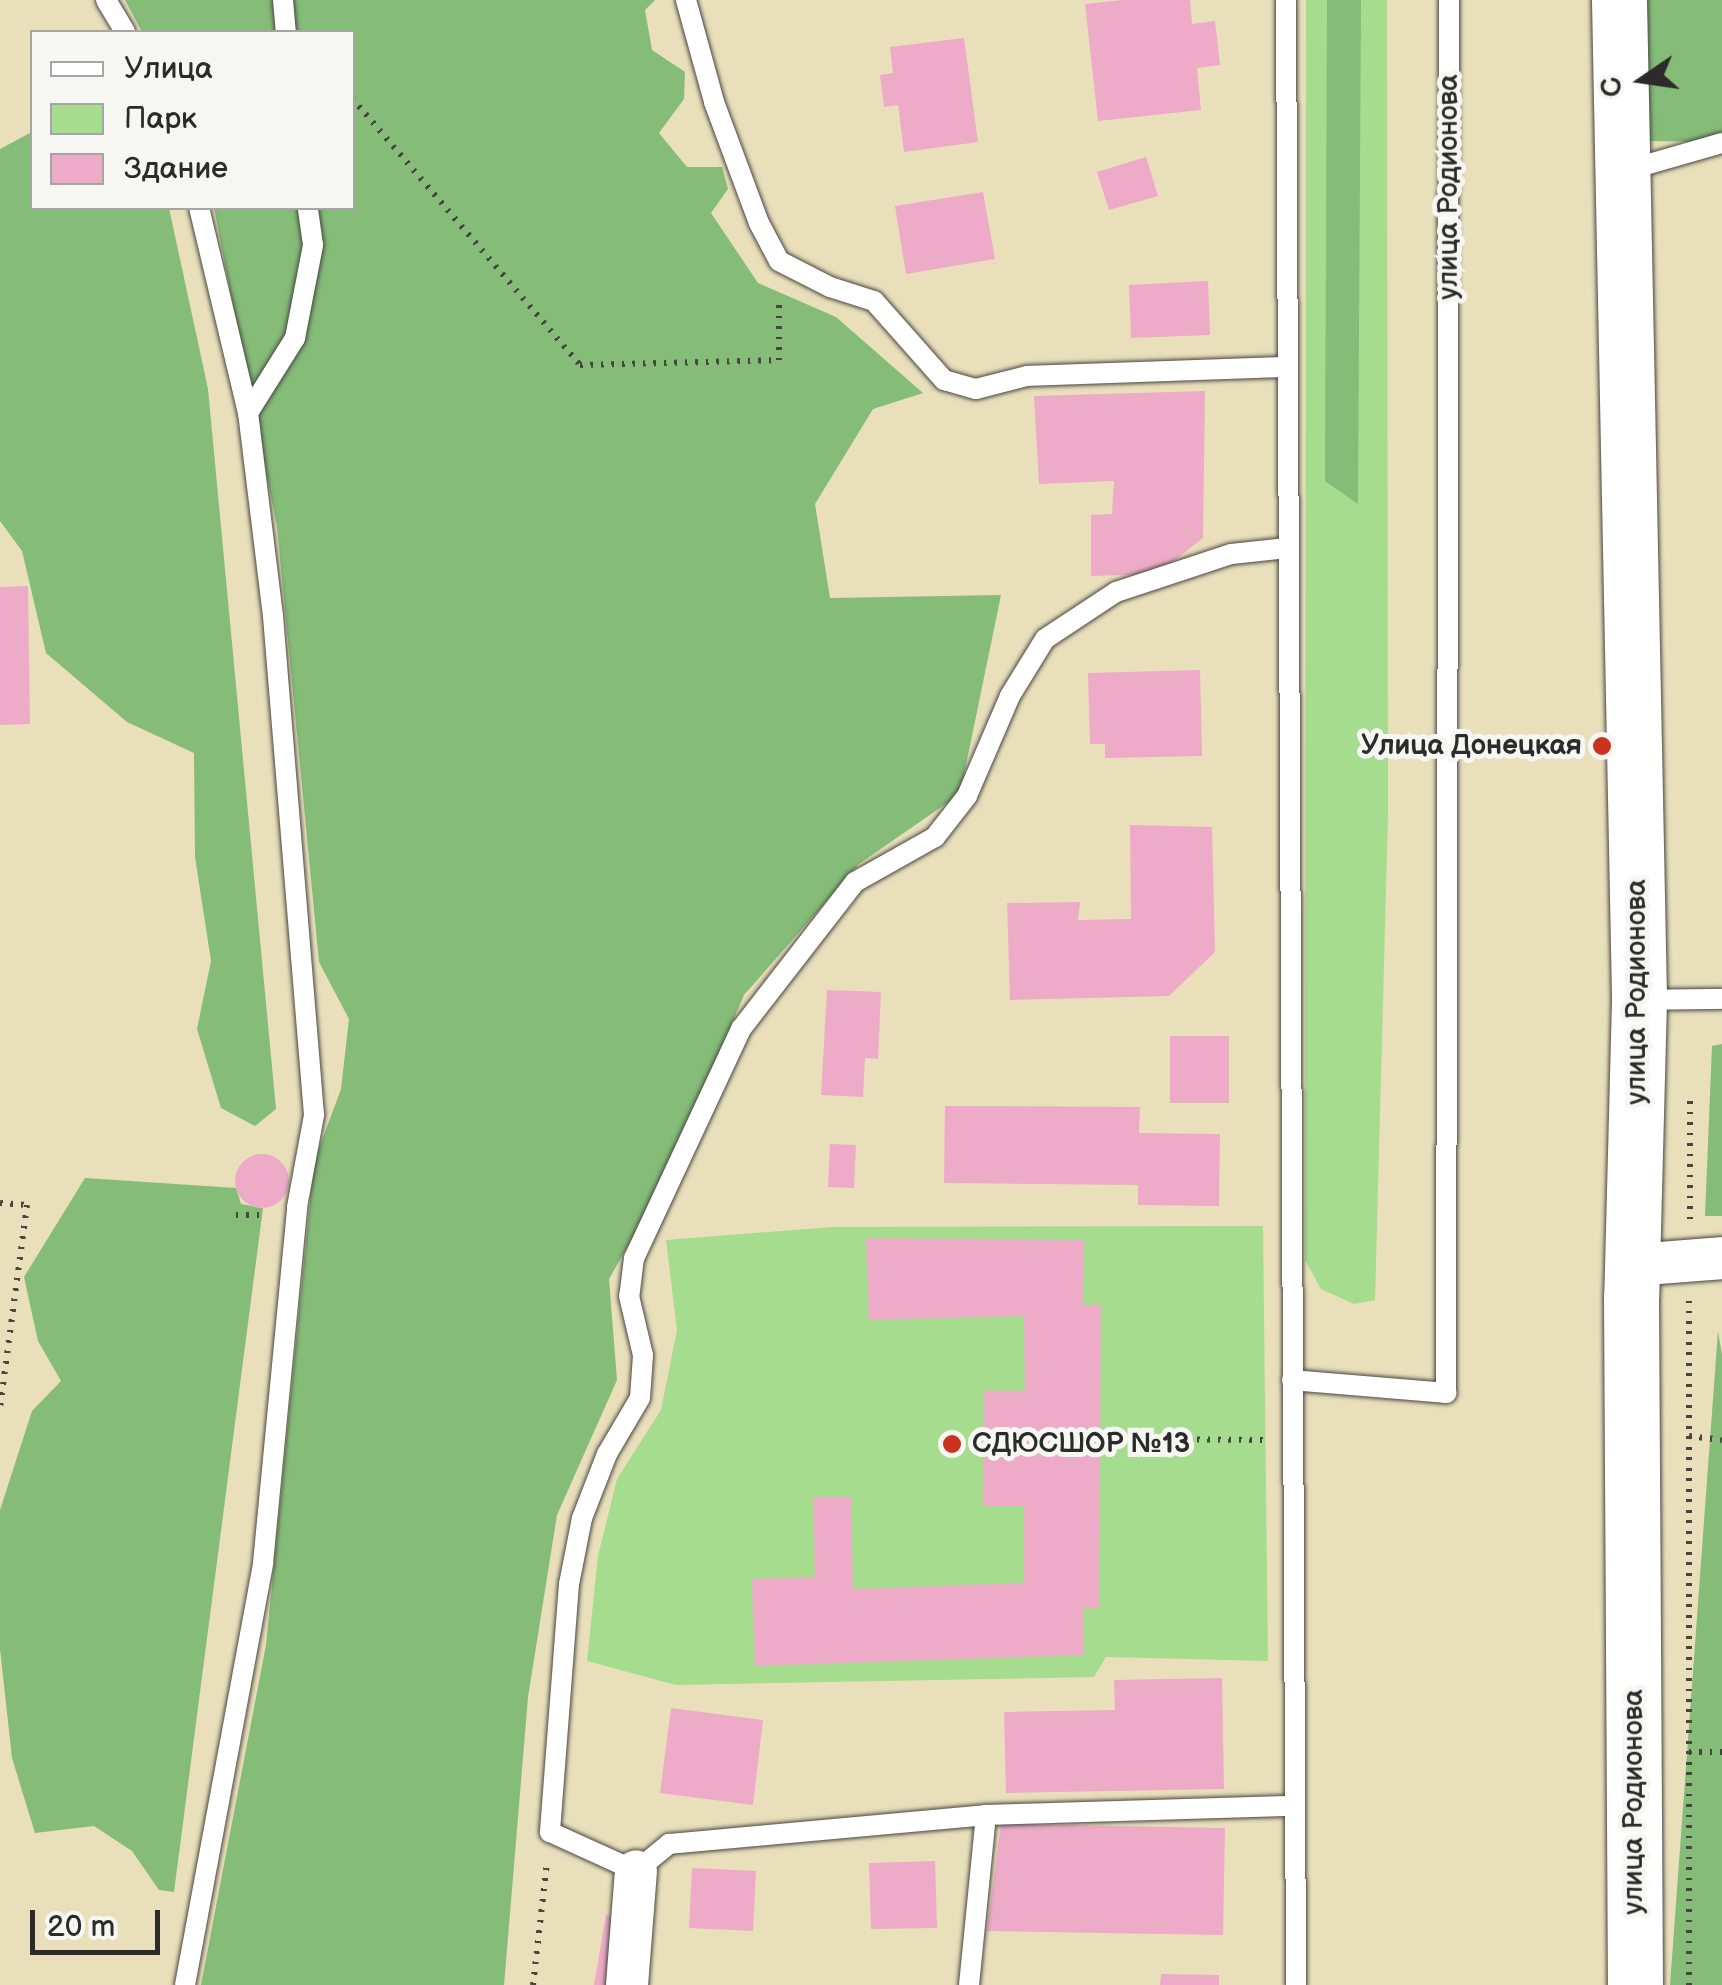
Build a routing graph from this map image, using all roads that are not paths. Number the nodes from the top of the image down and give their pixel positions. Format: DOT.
graph roads {
  1 [pos="106,0"];
  2 [pos="283,0"];
  3 [pos="686,0"];
  4 [pos="1286,0"];
  5 [pos="1449,0"];
  6 [pos="1620,0"];
  7 [pos="124,30"];
  8 [pos="286,30"];
  9 [pos="1722,144"];
  10 [pos="1623,171"];
  11 [pos="199,210"];
  12 [pos="308,210"];
  13 [pos="1287,366"];
  14 [pos="248,413"];
  15 [pos="1287,548"];
  16 [pos="1639,1000"];
  17 [pos="1722,1000"];
  18 [pos="1706,1259"];
  19 [pos="1634,1265"];
  20 [pos="1292,1380"];
  21 [pos="1293,1806"];
  22 [pos="986,1815"];
  23 [pos="636,1870"];
  24 [pos="185,1985"];
  25 [pos="627,1985"];
  26 [pos="969,1985"];
  27 [pos="1296,1985"];
  28 [pos="1635,1985"];
  1 -- 7 [label="lane"];
  2 -- 8 [label="lane"];
  3 -- 13 [label="lane"];
  4 -- 13 [label="lane"];
  5 -- 20 [label="lane, улица Родионова"];
  6 -- 10 [label="main road, улица Родионова"];
  9 -- 10 [label="lane"];
  10 -- 16 [label="main road, улица Родионова"];
  11 -- 14 [label="lane"];
  12 -- 14 [label="lane"];
  13 -- 15 [label="lane"];
  14 -- 24 [label="lane"];
  15 -- 20 [label="lane"];
  15 -- 23 [label="lane"];
  16 -- 17 [label="lane"];
  16 -- 19 [label="main road, улица Родионова"];
  18 -- 19 [label="street"];
  19 -- 28 [label="main road, улица Родионова"];
  20 -- 21 [label="lane"];
  21 -- 22 [label="lane"];
  21 -- 27 [label="lane"];
  22 -- 23 [label="lane"];
  22 -- 26 [label="lane"];
  23 -- 25 [label="street"];
}
